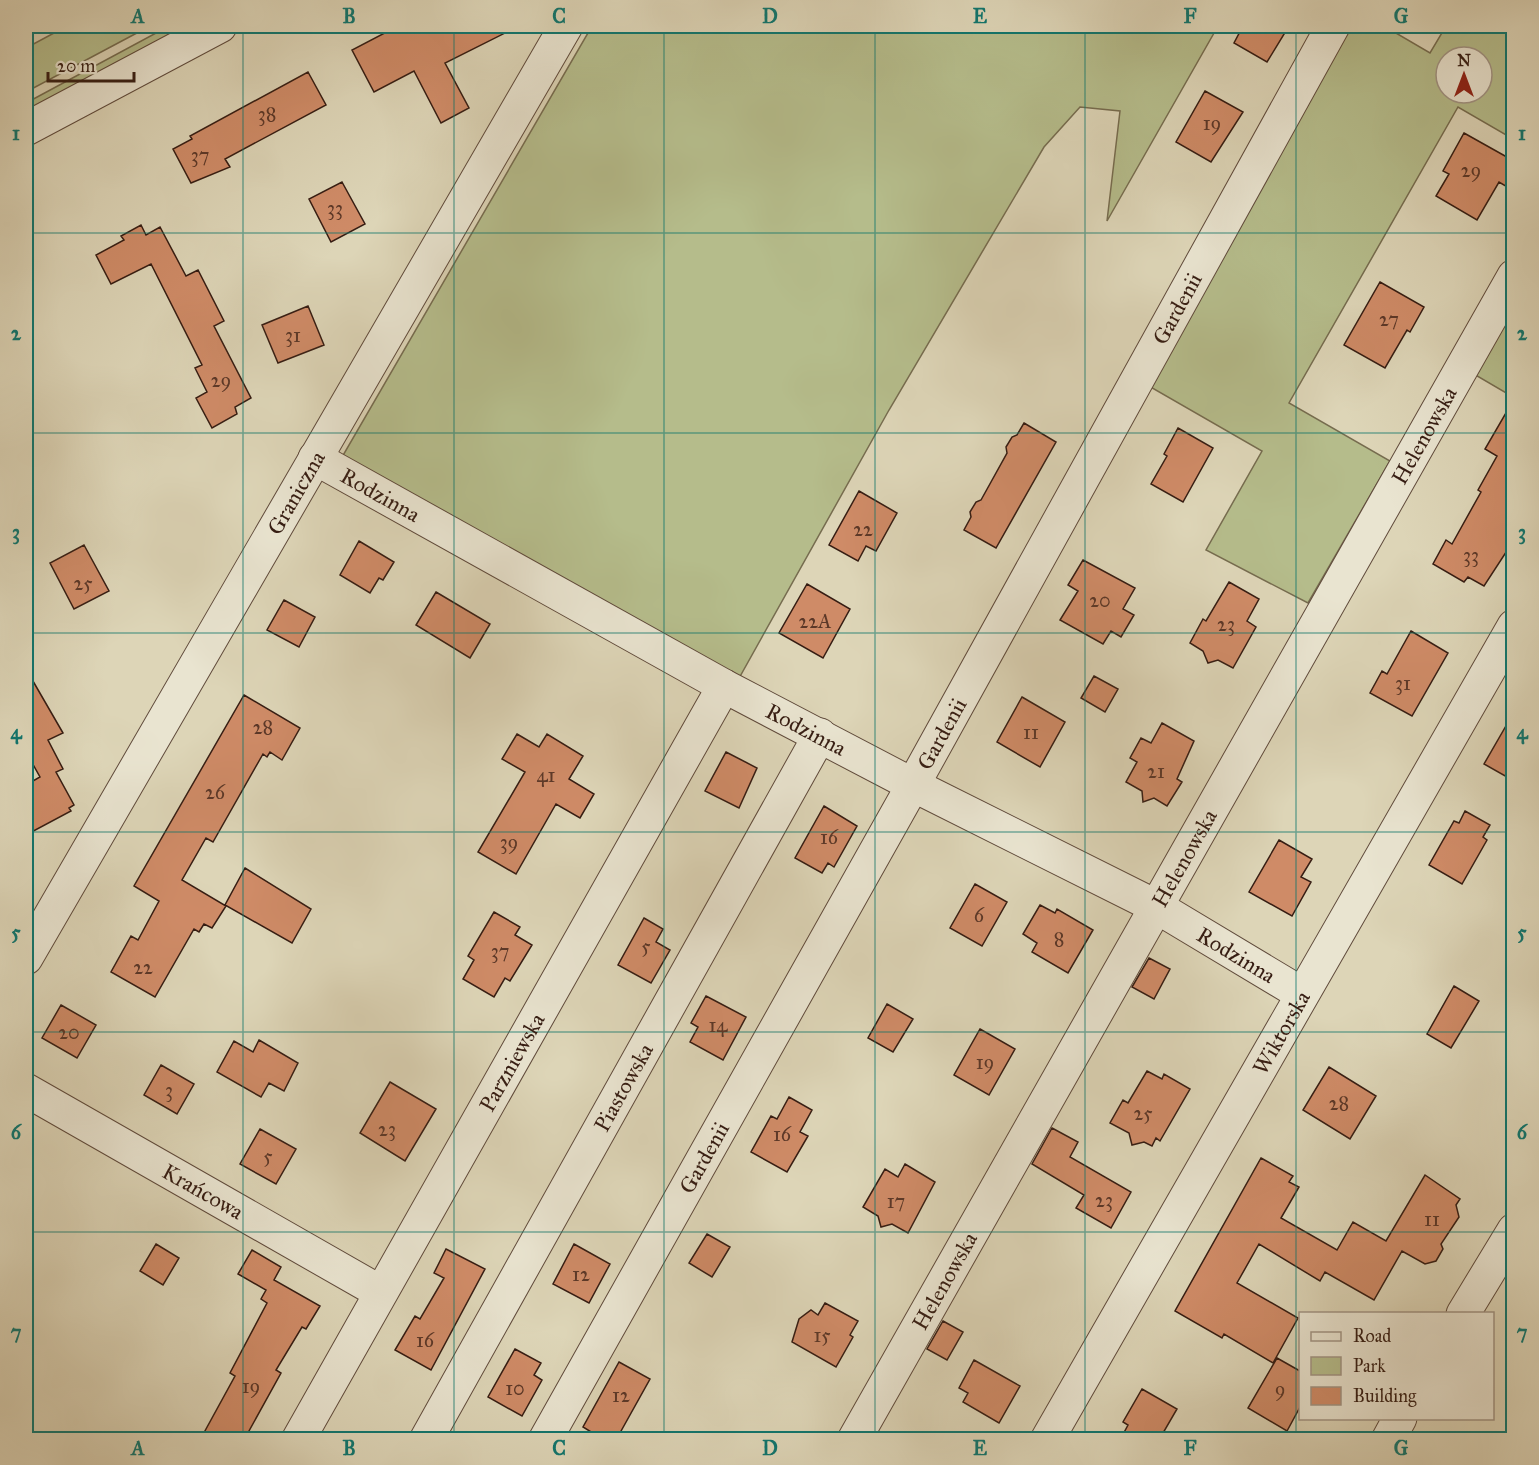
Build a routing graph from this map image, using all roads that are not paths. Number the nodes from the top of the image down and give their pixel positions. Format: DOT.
graph roads {
  1 [pos="220,26"];
  2 [pos="566,26"];
  3 [pos="1333,26"];
  4 [pos="26,129"];
  5 [pos="1514,276"];
  6 [pos="315,458"];
  7 [pos="1514,626"];
  8 [pos="724,686"];
  9 [pos="820,735"];
  10 [pos="913,785"];
  11 [pos="1157,907"];
  12 [pos="26,958"];
  13 [pos="1302,994"];
  14 [pos="26,1090"];
  15 [pos="1514,1230"];
  16 [pos="380,1292"];
  17 [pos="1464,1312"];
  18 [pos="1399,1420"];
  19 [pos="297,1440"];
  20 [pos="426,1440"];
  21 [pos="544,1440"];
  22 [pos="854,1440"];
  23 [pos="1047,1440"];
  24 [pos="1388,1440"];
  1 -- 4 [label="street"];
  2 -- 6 [label="street, Graniczna"];
  3 -- 10 [label="street, Gardenii"];
  5 -- 11 [label="street, Helenowska"];
  6 -- 8 [label="street, Rodzinna"];
  6 -- 12 [label="street, Graniczna"];
  7 -- 13 [label="street, Wiktorska"];
  8 -- 9 [label="street, Rodzinna"];
  8 -- 16 [label="street, Parzniewska"];
  9 -- 10 [label="street, Rodzinna"];
  9 -- 20 [label="street, Piastowska"];
  10 -- 11 [label="street, Rodzinna"];
  10 -- 21 [label="street, Gardenii"];
  11 -- 13 [label="street, Rodzinna"];
  11 -- 22 [label="street, Helenowska"];
  13 -- 23 [label="street, Wiktorska"];
  14 -- 16 [label="street, Krańcowa"];
  15 -- 17 [label="street"];
  16 -- 19 [label="street, Parzniewska"];
  18 -- 24 [label="street"];
}
